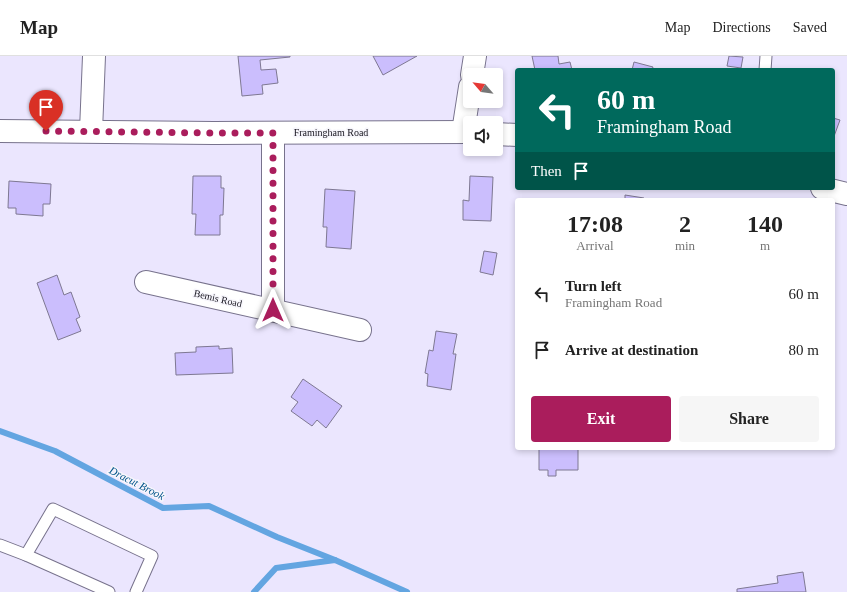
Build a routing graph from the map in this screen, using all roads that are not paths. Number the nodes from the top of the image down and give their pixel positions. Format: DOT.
graph roads {
  1 [pos="94,56"];
  2 [pos="475,56"];
  3 [pos="766,56"];
  4 [pos="473,68"];
  5 [pos="765,68"];
  6 [pos="0,131"];
  7 [pos="91,131"];
  8 [pos="463,132"];
  9 [pos="273,133"];
  10 [pos="503,134"];
  11 [pos="515,135"];
  12 [pos="830,190"];
  13 [pos="847,194"];
  14 [pos="146,282"];
  15 [pos="273,310"];
  16 [pos="360,330"];
  17 [pos="0,545"];
  18 [pos="26,555"];
  19 [pos="109,592"];
  20 [pos="136,592"];
  1 -- 7 [label="street"];
  2 -- 4 [label="street"];
  3 -- 5 [label="lane"];
  6 -- 7 [label="street, Framingham Road"];
  7 -- 9 [label="street, Framingham Road"];
  8 -- 9 [label="street, Framingham Road"];
  9 -- 15 [label="street"];
  10 -- 11 [label="street"];
  12 -- 13 [label="street"];
  14 -- 15 [label="street, Bemis Road"];
  15 -- 16 [label="street, Bemis Road"];
  17 -- 18 [label="lane"];
  18 -- 19 [label="lane"];
  18 -- 20 [label="lane"];
}
